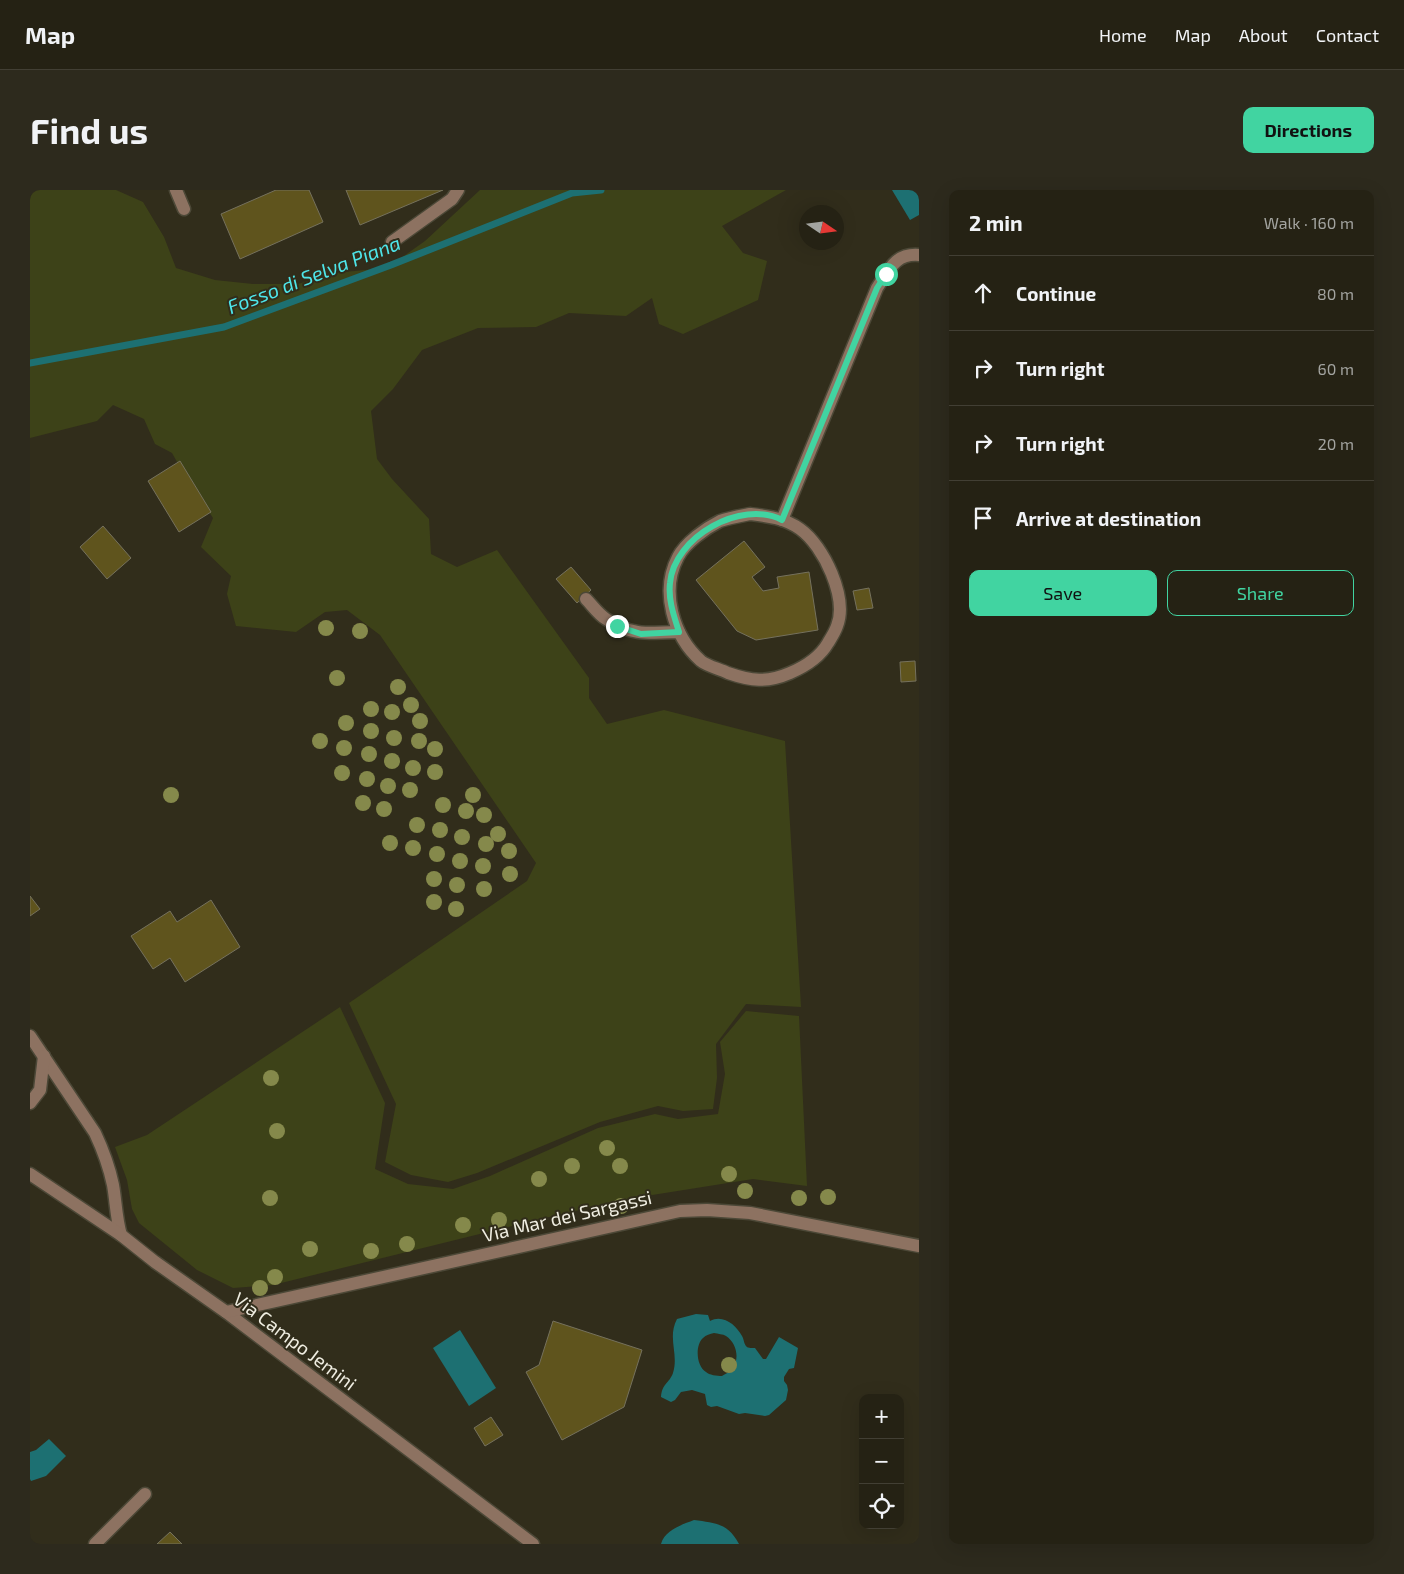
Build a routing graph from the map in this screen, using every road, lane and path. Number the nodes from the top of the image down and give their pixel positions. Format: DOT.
graph roads {
  1 [pos="176,190"];
  2 [pos="458,190"];
  3 [pos="184,209"];
  4 [pos="392,242"];
  5 [pos="919,255"];
  6 [pos="782,520"];
  7 [pos="586,599"];
  8 [pos="679,632"];
  9 [pos="30,1036"];
  10 [pos="44,1056"];
  11 [pos="30,1103"];
  12 [pos="30,1174"];
  13 [pos="121,1235"];
  14 [pos="919,1246"];
  15 [pos="226,1312"];
  16 [pos="145,1494"];
  17 [pos="95,1544"];
  18 [pos="533,1544"];
  1 -- 3 [label="street"];
  2 -- 4 [label="street"];
  5 -- 6 [label="street"];
  6 -- 8 [label="street"];
  6 -- 8 [label="street"];
  7 -- 8 [label="street"];
  9 -- 10 [label="street"];
  10 -- 11 [label="street"];
  10 -- 13 [label="street"];
  12 -- 13 [label="street, Via Campo Jemini"];
  13 -- 15 [label="street, Via Campo Jemini"];
  14 -- 15 [label="street, Via Mar dei Sargassi"];
  15 -- 18 [label="street, Via Campo Jemini"];
  16 -- 17 [label="street"];
}
